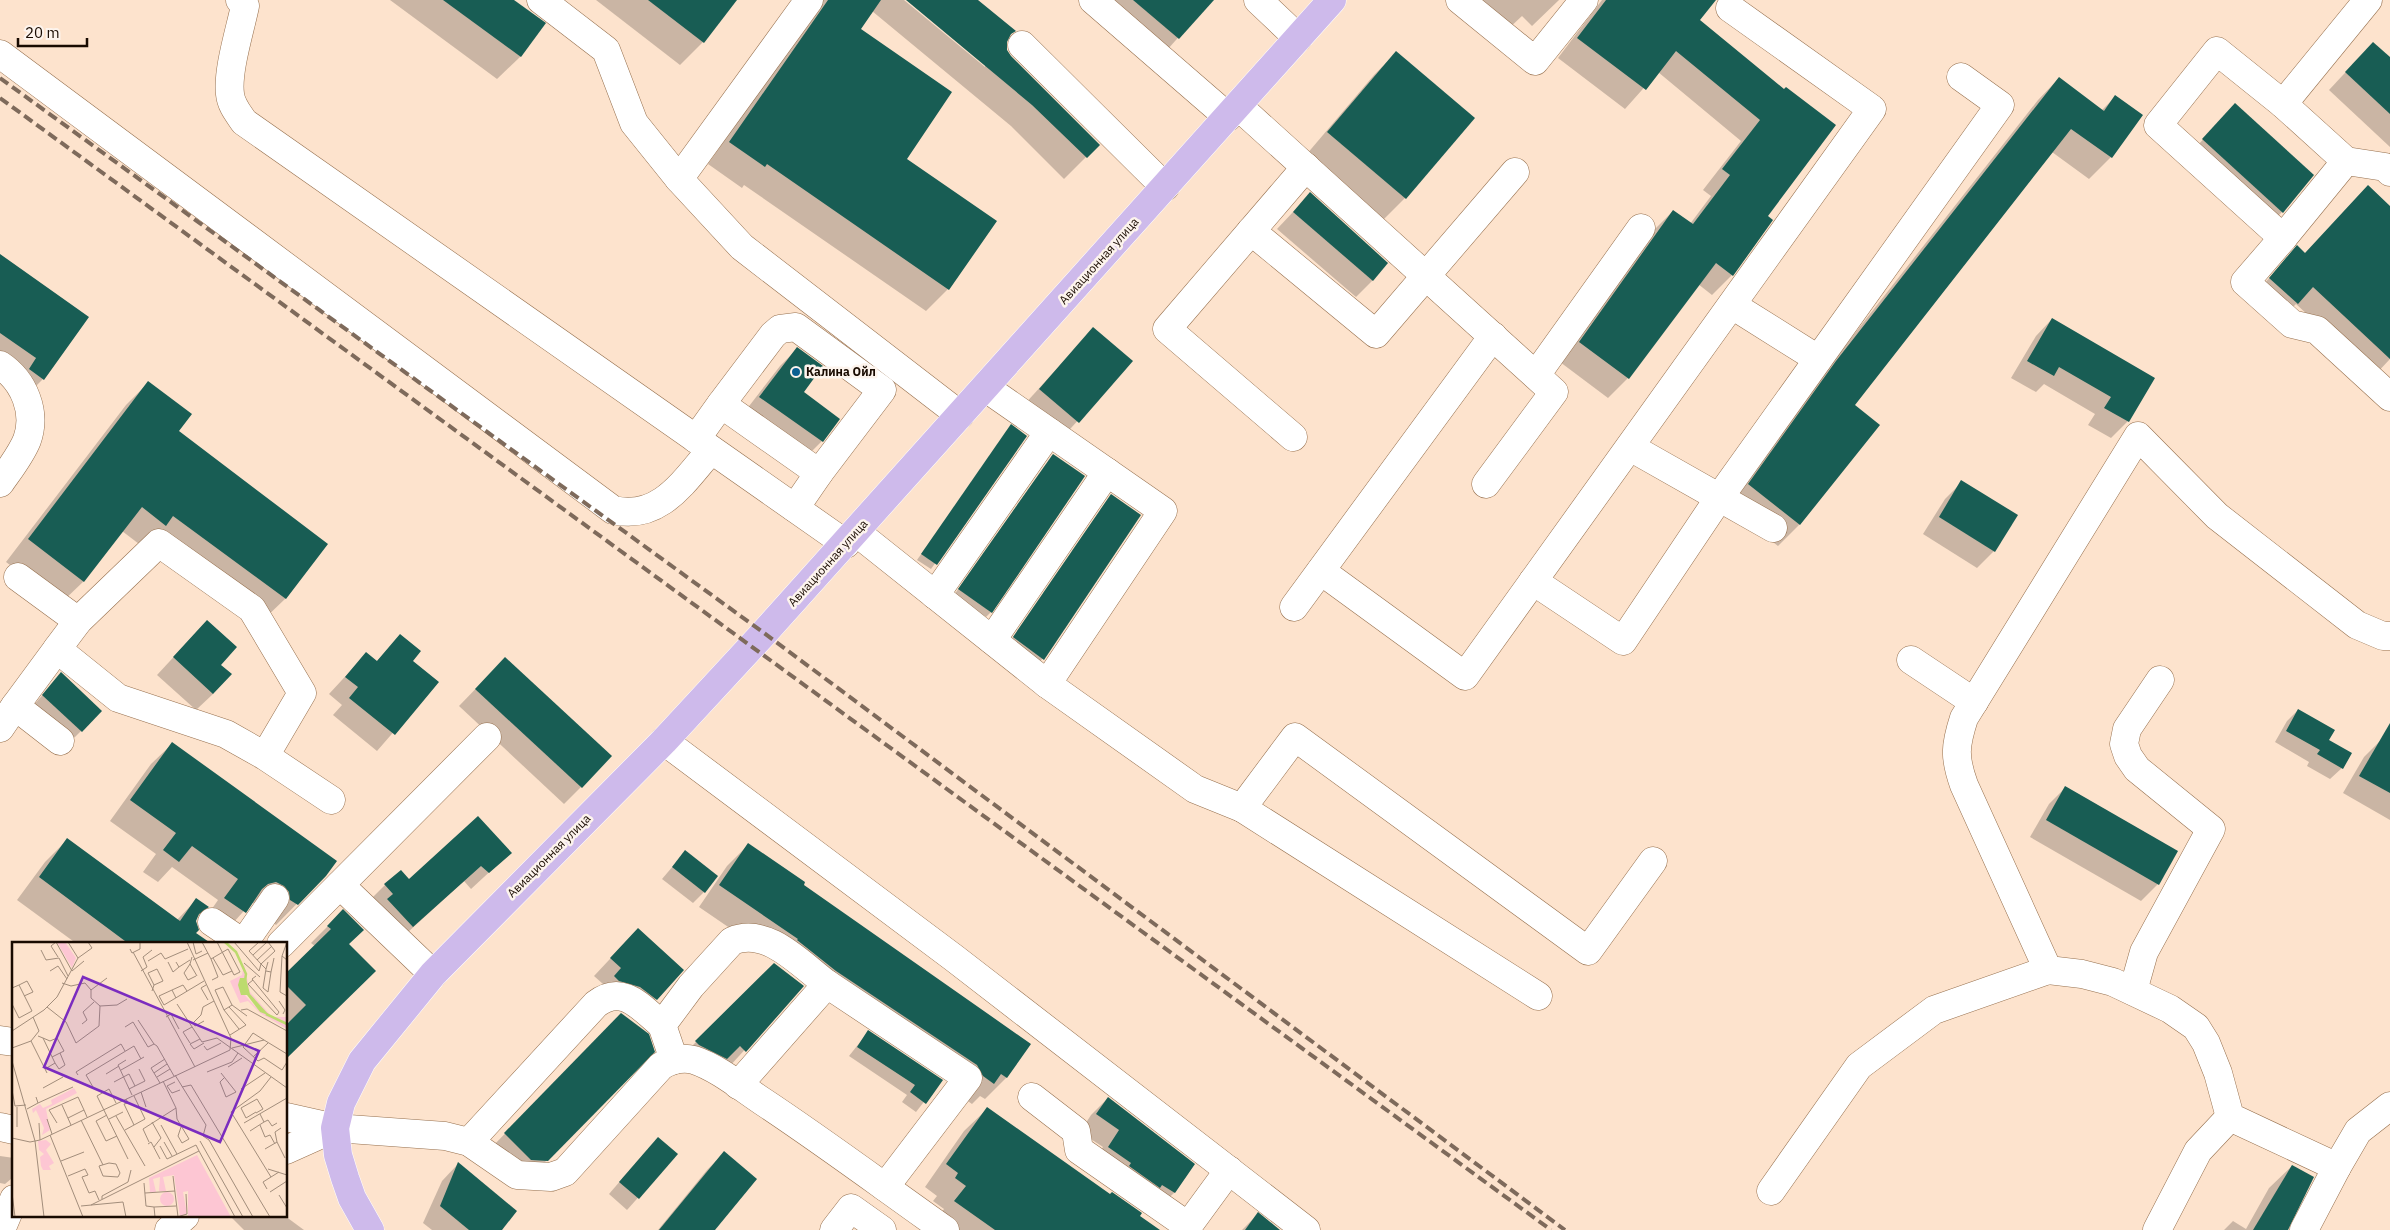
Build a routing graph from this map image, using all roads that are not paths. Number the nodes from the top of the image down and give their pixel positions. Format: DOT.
graph roads {
  1 [pos="240,0"];
  2 [pos="541,0"];
  3 [pos="809,0"];
  4 [pos="1093,0"];
  5 [pos="1258,0"];
  6 [pos="1332,0"];
  7 [pos="1460,0"];
  8 [pos="1584,0"];
  9 [pos="2368,0"];
  10 [pos="1730,8"];
  11 [pos="1298,38"];
  12 [pos="1022,46"];
  13 [pos="0,54"];
  14 [pos="1961,77"];
  15 [pos="2283,104"];
  16 [pos="1233,111"];
  17 [pos="2346,161"];
  18 [pos="1306,167"];
  19 [pos="1515,172"];
  20 [pos="2390,172"];
  21 [pos="679,179"];
  22 [pos="1165,187"];
  23 [pos="1641,228"];
  24 [pos="1252,231"];
  25 [pos="2283,238"];
  26 [pos="1426,275"];
  27 [pos="1732,305"];
  28 [pos="1493,336"];
  29 [pos="1818,359"];
  30 [pos="0,365"];
  31 [pos="1536,375"];
  32 [pos="986,388"];
  33 [pos="2390,397"];
  34 [pos="721,404"];
  35 [pos="960,415"];
  36 [pos="1050,432"];
  37 [pos="1293,437"];
  38 [pos="704,445"];
  39 [pos="1630,447"];
  40 [pos="1107,472"];
  41 [pos="819,473"];
  42 [pos="0,483"];
  43 [pos="1486,484"];
  44 [pos="1719,498"];
  45 [pos="795,508"];
  46 [pos="1773,528"];
  47 [pos="851,538"];
  48 [pos="1321,571"];
  49 [pos="18,577"];
  50 [pos="1533,581"];
  51 [pos="935,595"];
  52 [pos="1294,607"];
  53 [pos="78,621"];
  54 [pos="2390,636"];
  55 [pos="992,640"];
  56 [pos="57,649"];
  57 [pos="1911,660"];
  58 [pos="2160,680"];
  59 [pos="1047,684"];
  60 [pos="1974,702"];
  61 [pos="7,717"];
  62 [pos="487,737"];
  63 [pos="60,741"];
  64 [pos="664,741"];
  65 [pos="265,756"];
  66 [pos="331,800"];
  67 [pos="1242,808"];
  68 [pos="1653,861"];
  69 [pos="340,884"];
  70 [pos="275,898"];
  71 [pos="212,922"];
  72 [pos="242,942"];
  73 [pos="244,942"];
  74 [pos="283,942"];
  75 [pos="2048,970"];
  76 [pos="433,974"];
  77 [pos="827,984"];
  78 [pos="2133,991"];
  79 [pos="1538,996"];
  80 [pos="662,1025"];
  81 [pos="674,1060"];
  82 [pos="738,1085"];
  83 [pos="1032,1097"];
  84 [pos="2390,1106"];
  85 [pos="288,1117"];
  86 [pos="2230,1117"];
  87 [pos="335,1128"];
  88 [pos="469,1142"];
  89 [pos="288,1149"];
  90 [pos="2337,1167"];
  91 [pos="1229,1170"];
  92 [pos="885,1187"];
  93 [pos="1771,1191"];
  94 [pos="12,1204"];
  95 [pos="183,1218"];
  96 [pos="1,1230"];
  97 [pos="169,1230"];
  98 [pos="370,1230"];
  99 [pos="834,1230"];
  100 [pos="882,1230"];
  101 [pos="945,1230"];
  102 [pos="1306,1230"];
  103 [pos="2157,1230"];
  104 [pos="2304,1230"];
  1 -- 38 [label="street"];
  2 -- 21 [label="street"];
  3 -- 21 [label="street"];
  4 -- 16 [label="street"];
  5 -- 11 [label="street"];
  6 -- 11 [label="main road, Авиационная улица"];
  7 -- 8 [label="street"];
  9 -- 15 [label="street"];
  10 -- 27 [label="street"];
  11 -- 16 [label="main road, Авиационная улица"];
  12 -- 22 [label="street"];
  13 -- 38 [label="street"];
  14 -- 29 [label="street"];
  15 -- 17 [label="street"];
  15 -- 25 [label="street"];
  16 -- 18 [label="street"];
  16 -- 22 [label="main road, Авиационная улица"];
  17 -- 20 [label="street"];
  17 -- 25 [label="street"];
  18 -- 24 [label="street"];
  18 -- 26 [label="street"];
  19 -- 26 [label="street"];
  21 -- 35 [label="street"];
  22 -- 32 [label="main road, Авиационная улица"];
  23 -- 31 [label="street"];
  24 -- 26 [label="street"];
  24 -- 37 [label="street"];
  25 -- 33 [label="street"];
  26 -- 28 [label="street"];
  27 -- 29 [label="street"];
  27 -- 39 [label="street"];
  28 -- 31 [label="street"];
  28 -- 48 [label="street"];
  29 -- 44 [label="street"];
  30 -- 42 [label="street"];
  31 -- 43 [label="street"];
  32 -- 35 [label="main road, Авиационная улица"];
  32 -- 36 [label="street"];
  34 -- 38 [label="street"];
  34 -- 41 [label="street"];
  34 -- 41 [label="street"];
  35 -- 47 [label="main road, Авиационная улица"];
  36 -- 40 [label="street"];
  36 -- 51 [label="street"];
  38 -- 45 [label="street"];
  39 -- 44 [label="street"];
  39 -- 50 [label="street"];
  40 -- 55 [label="street"];
  40 -- 59 [label="street"];
  41 -- 45 [label="street"];
  44 -- 46 [label="street"];
  44 -- 50 [label="street"];
  45 -- 47 [label="street"];
  47 -- 51 [label="street"];
  47 -- 64 [label="main road, Авиационная улица"];
  48 -- 50 [label="street"];
  48 -- 52 [label="street"];
  49 -- 53 [label="street"];
  51 -- 55 [label="street"];
  53 -- 56 [label="street"];
  53 -- 65 [label="street"];
  54 -- 60 [label="street"];
  55 -- 59 [label="street"];
  56 -- 61 [label="street"];
  56 -- 65 [label="street"];
  57 -- 60 [label="street"];
  58 -- 78 [label="street"];
  59 -- 67 [label="street"];
  60 -- 75 [label="street"];
  61 -- 63 [label="street"];
  62 -- 69 [label="street"];
  64 -- 76 [label="main road, Авиационная улица"];
  64 -- 91 [label="street"];
  65 -- 66 [label="street"];
  67 -- 68 [label="street"];
  67 -- 79 [label="street"];
  69 -- 74 [label="street"];
  69 -- 76 [label="street"];
  70 -- 73 [label="street"];
  71 -- 72 [label="street"];
  75 -- 78 [label="street"];
  75 -- 93 [label="street"];
  76 -- 87 [label="main road, Авиационная улица"];
  77 -- 80 [label="street"];
  77 -- 82 [label="street"];
  77 -- 92 [label="street"];
  78 -- 86 [label="street"];
  80 -- 81 [label="street"];
  80 -- 88 [label="street"];
  81 -- 82 [label="street"];
  81 -- 88 [label="street"];
  82 -- 92 [label="street"];
  83 -- 91 [label="street"];
  84 -- 90 [label="street"];
  85 -- 87 [label="street"];
  86 -- 90 [label="street"];
  86 -- 103 [label="street"];
  87 -- 88 [label="street"];
  87 -- 89 [label="street"];
  87 -- 98 [label="main road, Авиационная улица"];
  90 -- 104 [label="street"];
  91 -- 102 [label="street"];
  92 -- 101 [label="street"];
  94 -- 96 [label="street"];
  95 -- 97 [label="street"];
  99 -- 100 [label="street"];
}
